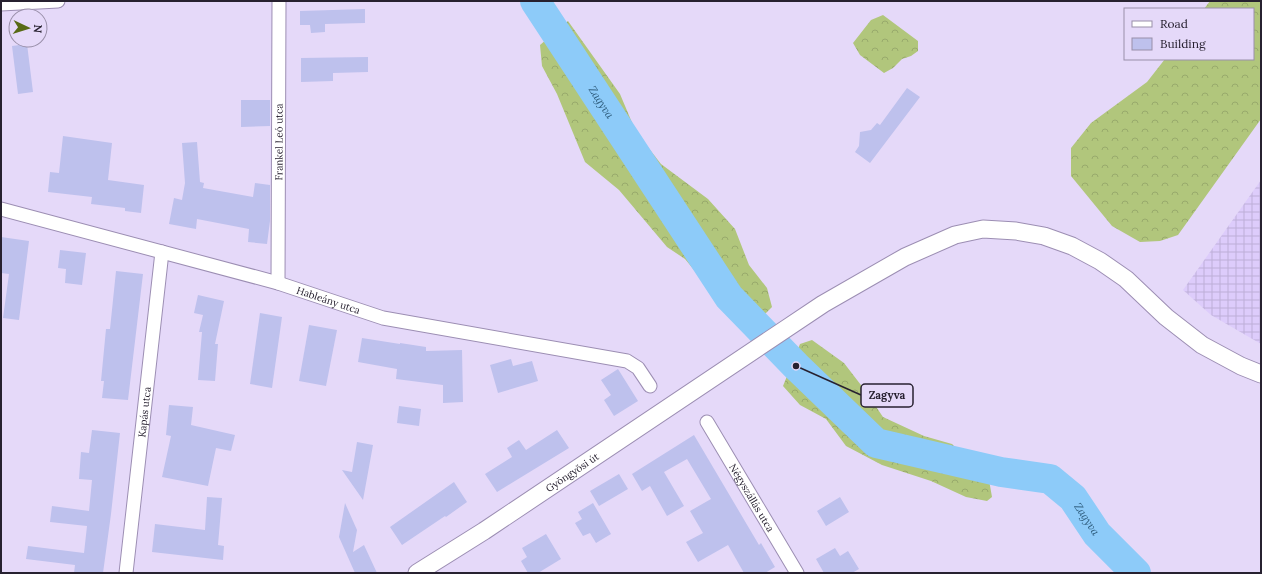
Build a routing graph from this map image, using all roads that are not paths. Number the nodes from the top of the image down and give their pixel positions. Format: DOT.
graph roads {
  1 [pos="58,1"];
  2 [pos="280,1"];
  3 [pos="1,4"];
  4 [pos="1,209"];
  5 [pos="162,252"];
  6 [pos="278,283"];
  7 [pos="1261,374"];
  8 [pos="650,386"];
  9 [pos="707,422"];
  10 [pos="126,573"];
  11 [pos="417,573"];
  12 [pos="798,573"];
  1 -- 3 [label="street"];
  2 -- 6 [label="street, Frankel Leó utca"];
  4 -- 5 [label="street, Hableány utca"];
  5 -- 6 [label="street, Hableány utca"];
  5 -- 10 [label="street, Kapás utca"];
  6 -- 8 [label="street, Hableány utca"];
  7 -- 11 [label="street, Gyöngyösi út"];
  9 -- 12 [label="street, Négyszállás utca"];
}
